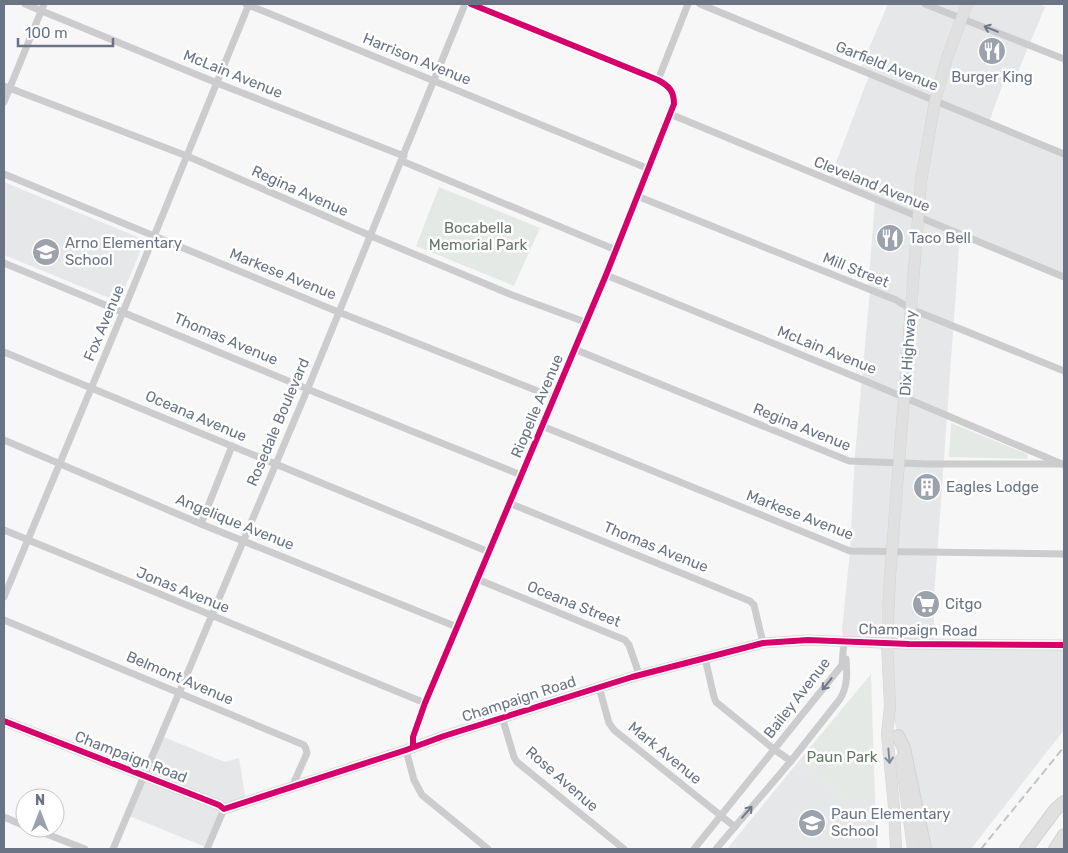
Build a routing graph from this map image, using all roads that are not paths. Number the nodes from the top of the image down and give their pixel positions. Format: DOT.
graph roads {
  1 [pos="25,4"];
  2 [pos="248,4"];
  3 [pos="466,4"];
  4 [pos="471,4"];
  5 [pos="688,4"];
  6 [pos="700,4"];
  7 [pos="925,4"];
  8 [pos="967,4"];
  9 [pos="43,7"];
  10 [pos="962,18"];
  11 [pos="1064,59"];
  12 [pos="658,80"];
  13 [pos="434,81"];
  14 [pos="217,83"];
  15 [pos="6,87"];
  16 [pos="935,101"];
  17 [pos="4,102"];
  18 [pos="670,114"];
  19 [pos="1064,154"];
  20 [pos="187,156"];
  21 [pos="403,158"];
  22 [pos="648,169"];
  23 [pos="4,174"];
  24 [pos="638,196"];
  25 [pos="918,218"];
  26 [pos="155,236"];
  27 [pos="371,236"];
  28 [pos="616,250"];
  29 [pos="4,263"];
  30 [pos="606,275"];
  31 [pos="1064,277"];
  32 [pos="911,308"];
  33 [pos="124,312"];
  34 [pos="339,312"];
  35 [pos="585,322"];
  36 [pos="574,349"];
  37 [pos="4,352"];
  38 [pos="1064,371"];
  39 [pos="92,388"];
  40 [pos="308,388"];
  41 [pos="553,398"];
  42 [pos="905,398"];
  43 [pos="542,426"];
  44 [pos="4,440"];
  45 [pos="232,446"];
  46 [pos="60,462"];
  47 [pos="900,463"];
  48 [pos="276,464"];
  49 [pos="1064,464"];
  50 [pos="521,475"];
  51 [pos="509,503"];
  52 [pos="201,524"];
  53 [pos="4,530"];
  54 [pos="28,540"];
  55 [pos="243,540"];
  56 [pos="489,552"];
  57 [pos="892,552"];
  58 [pos="1064,554"];
  59 [pos="477,579"];
  60 [pos="4,597"];
  61 [pos="211,616"];
  62 [pos="4,620"];
  63 [pos="457,626"];
  64 [pos="844,641"];
  65 [pos="887,642"];
  66 [pos="764,643"];
  67 [pos="1064,644"];
  68 [pos="705,658"];
  69 [pos="639,674"];
  70 [pos="599,687"];
  71 [pos="179,692"];
  72 [pos="425,703"];
  73 [pos="890,707"];
  74 [pos="502,717"];
  75 [pos="4,721"];
  76 [pos="898,736"];
  77 [pos="409,748"];
  78 [pos="774,750"];
  79 [pos="791,761"];
  80 [pos="144,776"];
  81 [pos="292,787"];
  82 [pos="1064,803"];
  83 [pos="224,809"];
  84 [pos="721,816"];
  85 [pos="734,827"];
  86 [pos="1064,835"];
  87 [pos="57,838"];
  88 [pos="85,849"];
  89 [pos="113,849"];
  90 [pos="207,849"];
  91 [pos="488,849"];
  92 [pos="624,849"];
  93 [pos="694,849"];
  94 [pos="716,849"];
  95 [pos="896,849"];
  96 [pos="913,849"];
  97 [pos="925,849"];
  98 [pos="1026,849"];
  99 [pos="1036,849"];
  100 [pos="1055,849"];
  1 -- 9 [label="street, McLain Avenue"];
  2 -- 13 [label="street, Harrison Avenue"];
  2 -- 14 [label="street, Fox Avenue"];
  3 -- 13 [label="street, Rosedale Boulevard"];
  4 -- 12 [label="street"];
  5 -- 12 [label="street"];
  6 -- 16 [label="street, Garfield Avenue"];
  7 -- 10 [label="street"];
  8 -- 10 [label="main road, Dix Highway"];
  9 -- 14 [label="street, McLain Avenue"];
  9 -- 15 [label="street"];
  11 -- 10 [label="street, one-way"];
  10 -- 16 [label="main road, Dix Highway"];
  12 -- 18 [label="street, Riopelle Avenue"];
  13 -- 21 [label="street, Rosedale Boulevard"];
  13 -- 22 [label="street, Harrison Avenue"];
  14 -- 20 [label="street, Fox Avenue"];
  14 -- 21 [label="street, McLain Avenue"];
  15 -- 17 [label="street"];
  15 -- 20 [label="street, Regina Avenue"];
  16 -- 19 [label="street, Garfield Avenue"];
  16 -- 25 [label="main road, Dix Highway"];
  18 -- 22 [label="street, Riopelle Avenue"];
  18 -- 25 [label="street, Cleveland Avenue"];
  20 -- 26 [label="street, Fox Avenue"];
  20 -- 27 [label="street, Regina Avenue"];
  21 -- 27 [label="street, Rosedale Boulevard"];
  21 -- 28 [label="street, McLain Avenue"];
  22 -- 24 [label="street, Riopelle Avenue"];
  23 -- 26 [label="street, Markese Avenue"];
  24 -- 28 [label="street, Riopelle Avenue"];
  24 -- 32 [label="street, Mill Street"];
  25 -- 31 [label="street, Cleveland Avenue"];
  25 -- 32 [label="main road, Dix Highway"];
  26 -- 33 [label="street, Fox Avenue"];
  26 -- 34 [label="street, Markese Avenue"];
  27 -- 34 [label="street, Rosedale Boulevard"];
  27 -- 35 [label="street, Regina Avenue"];
  28 -- 30 [label="street, Riopelle Avenue"];
  29 -- 33 [label="street, Thomas Avenue"];
  30 -- 35 [label="street, Riopelle Avenue"];
  30 -- 42 [label="street, McLain Avenue"];
  32 -- 38 [label="street, Mill Street"];
  32 -- 42 [label="main road, Dix Highway"];
  33 -- 39 [label="street, Fox Avenue"];
  33 -- 40 [label="street, Thomas Avenue"];
  34 -- 40 [label="street, Rosedale Boulevard"];
  34 -- 41 [label="street, Markese Avenue"];
  35 -- 36 [label="street, Riopelle Avenue"];
  36 -- 41 [label="street, Riopelle Avenue"];
  36 -- 47 [label="street, Regina Avenue"];
  37 -- 39 [label="street, Oceana Avenue"];
  39 -- 45 [label="street, Oceana Avenue"];
  39 -- 46 [label="street, Fox Avenue"];
  40 -- 48 [label="street, Rosedale Boulevard"];
  40 -- 50 [label="street, Thomas Avenue"];
  41 -- 43 [label="street, Riopelle Avenue"];
  42 -- 47 [label="main road, Dix Highway"];
  42 -- 49 [label="street, McLain Avenue"];
  43 -- 50 [label="street, Riopelle Avenue"];
  43 -- 57 [label="street, Markese Avenue"];
  44 -- 46 [label="street, Angelique Avenue"];
  45 -- 48 [label="street, Oceana Avenue"];
  45 -- 52 [label="street"];
  46 -- 52 [label="street, Angelique Avenue"];
  46 -- 54 [label="street, Fox Avenue"];
  47 -- 49 [label="street, Regina Avenue"];
  47 -- 57 [label="main road, Dix Highway"];
  48 -- 55 [label="street, Rosedale Boulevard"];
  48 -- 56 [label="street, Oceana Avenue"];
  50 -- 51 [label="street, Riopelle Avenue"];
  51 -- 56 [label="street, Riopelle Avenue"];
  51 -- 66 [label="street, Thomas Avenue"];
  52 -- 55 [label="street, Angelique Avenue"];
  53 -- 54 [label="street, Jonas Avenue"];
  54 -- 60 [label="street, Fox Avenue"];
  54 -- 61 [label="street, Jonas Avenue"];
  55 -- 61 [label="street, Rosedale Boulevard"];
  55 -- 63 [label="street, Angelique Avenue"];
  56 -- 59 [label="street, Riopelle Avenue"];
  57 -- 58 [label="street, Markese Avenue"];
  57 -- 65 [label="main road, Dix Highway"];
  59 -- 63 [label="street, Riopelle Avenue"];
  59 -- 69 [label="street, Oceana Street"];
  61 -- 71 [label="street, Rosedale Boulevard"];
  61 -- 72 [label="street, Jonas Avenue"];
  62 -- 71 [label="street, Belmont Avenue"];
  63 -- 72 [label="street, Riopelle Avenue"];
  64 -- 65 [label="street, Champaign Road"];
  64 -- 66 [label="street, Champaign Road"];
  64 -- 78 [label="street, Bailey Avenue, one-way"];
  64 -- 79 [label="street, Bailey Avenue"];
  65 -- 67 [label="street, Champaign Road"];
  65 -- 73 [label="main road, Dix Highway"];
  66 -- 68 [label="street, Champaign Road"];
  68 -- 69 [label="street, Champaign Road"];
  68 -- 78 [label="street"];
  69 -- 70 [label="street, Champaign Road"];
  70 -- 74 [label="street, Champaign Road"];
  70 -- 84 [label="street, Mark Avenue"];
  71 -- 80 [label="street, Rosedale Boulevard"];
  71 -- 81 [label="street, Belmont Avenue"];
  72 -- 77 [label="street, Riopelle Avenue"];
  73 -- 76 [label="main road, Dix Highway"];
  73 -- 95 [label="main road, Dix Highway, one-way"];
  74 -- 77 [label="street, Champaign Road"];
  74 -- 92 [label="street, Rose Avenue"];
  75 -- 80 [label="street, Champaign Road"];
  76 -- 96 [label="main road, Dix Highway"];
  76 -- 97 [label="highway"];
  77 -- 81 [label="street, Champaign Road"];
  77 -- 91 [label="street"];
  78 -- 79 [label="street"];
  78 -- 84 [label="street, Bailey Avenue"];
  85 -- 79 [label="street, Bailey Avenue, one-way"];
  80 -- 83 [label="street, Champaign Road"];
  80 -- 89 [label="street, Rosedale Boulevard"];
  81 -- 83 [label="street, Champaign Road"];
  82 -- 98 [label="highway"];
  82 -- 99 [label="highway"];
  83 -- 90 [label="street"];
  84 -- 85 [label="street, Mark Avenue"];
  84 -- 93 [label="street, Bailey Avenue"];
  85 -- 94 [label="street, Bailey Avenue"];
  86 -- 100 [label="highway"];
  87 -- 88 [label="street"];
}
